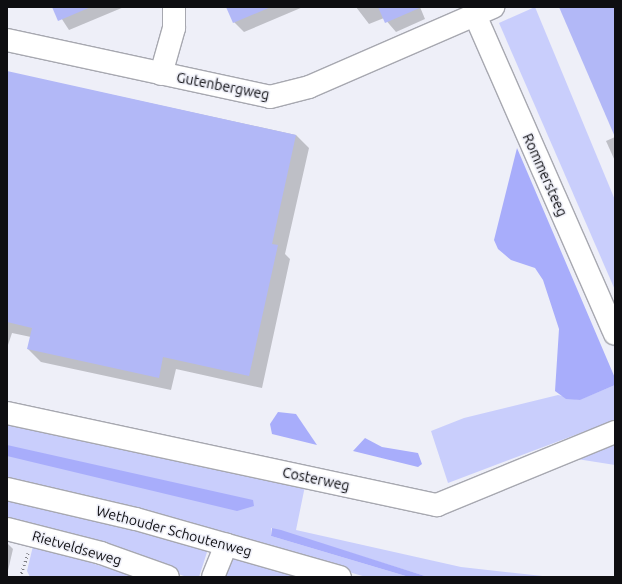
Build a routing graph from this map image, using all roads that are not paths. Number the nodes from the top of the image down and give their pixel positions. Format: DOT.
graph roads {
  1 [pos="174,7"];
  2 [pos="484,11"];
  3 [pos="7,40"];
  4 [pos="161,74"];
  5 [pos="615,334"];
  6 [pos="7,413"];
  7 [pos="615,432"];
  8 [pos="7,489"];
  9 [pos="7,529"];
  10 [pos="226,544"];
  11 [pos="168,577"];
  12 [pos="213,577"];
  13 [pos="340,577"];
  1 -- 4 [label="street"];
  2 -- 4 [label="street, Gutenbergweg"];
  2 -- 5 [label="street, Rommersteeg"];
  3 -- 4 [label="street, Gutenbergweg"];
  6 -- 7 [label="street, Costerweg"];
  8 -- 10 [label="street, Wethouder Schoutenweg"];
  9 -- 11 [label="street, Rietveldseweg"];
  10 -- 12 [label="street"];
  10 -- 13 [label="street, Wethouder Schoutenweg"];
}
